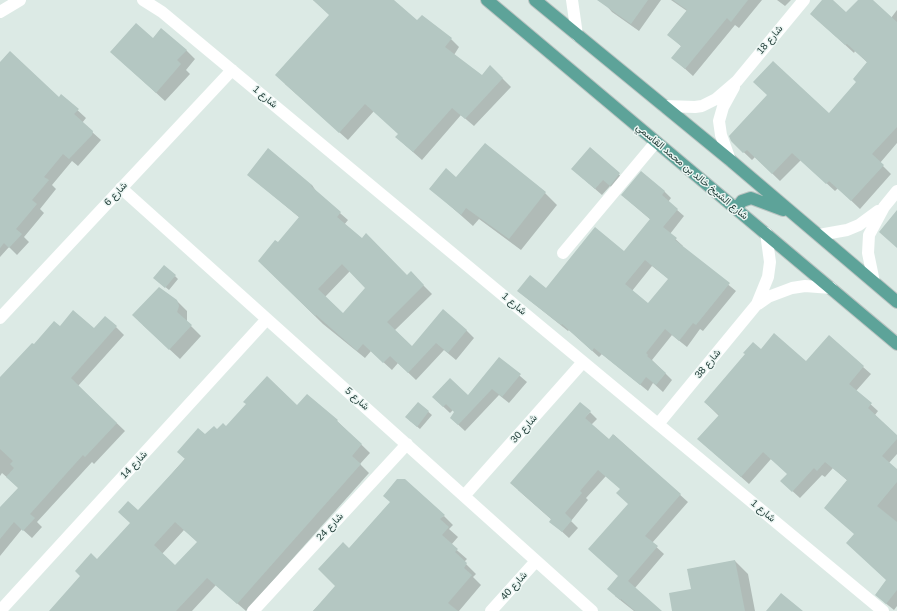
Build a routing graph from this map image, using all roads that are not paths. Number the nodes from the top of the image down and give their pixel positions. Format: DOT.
graph roads {
  1 [pos="20,0"];
  2 [pos="144,0"];
  3 [pos="487,0"];
  4 [pos="535,0"];
  5 [pos="572,0"];
  6 [pos="804,0"];
  7 [pos="0,12"];
  8 [pos="577,35"];
  9 [pos="232,70"];
  10 [pos="737,81"];
  11 [pos="664,106"];
  12 [pos="656,142"];
  13 [pos="730,160"];
  14 [pos="121,188"];
  15 [pos="897,191"];
  16 [pos="884,207"];
  17 [pos="736,209"];
  18 [pos="794,214"];
  19 [pos="766,233"];
  20 [pos="819,235"];
  21 [pos="562,253"];
  22 [pos="874,282"];
  23 [pos="831,288"];
  24 [pos="897,302"];
  25 [pos="757,304"];
  26 [pos="0,318"];
  27 [pos="267,319"];
  28 [pos="897,344"];
  29 [pos="584,362"];
  30 [pos="659,423"];
  31 [pos="406,444"];
  32 [pos="464,496"];
  33 [pos="536,561"];
  34 [pos="0,611"];
  35 [pos="253,611"];
  36 [pos="491,611"];
  37 [pos="592,611"];
  38 [pos="883,611"];
  1 -- 7 [label="street"];
  2 -- 9 [label="street, شارع 1"];
  3 -- 12 [label="main road, شارع الشيخ خالد بن محمد القاسمي"];
  4 -- 8 [label="main road"];
  5 -- 8 [label="street"];
  6 -- 10 [label="street, شارع 18"];
  8 -- 11 [label="main road"];
  9 -- 14 [label="street, شارع 6"];
  9 -- 29 [label="street, شارع 1"];
  10 -- 11 [label="street, شارع 18"];
  10 -- 13 [label="street, شارع 18"];
  11 -- 13 [label="main road"];
  12 -- 17 [label="main road, شارع الشيخ خالد بن محمد القاسمي"];
  12 -- 21 [label="street"];
  13 -- 18 [label="main road"];
  14 -- 26 [label="street, شارع 6"];
  14 -- 27 [label="street, شارع 5"];
  15 -- 16 [label="street"];
  16 -- 20 [label="street"];
  16 -- 22 [label="street"];
  17 -- 18 [label="main road"];
  17 -- 19 [label="main road, شارع الشيخ خالد بن محمد القاسمي"];
  18 -- 20 [label="main road"];
  19 -- 23 [label="main road, شارع الشيخ خالد بن محمد القاسمي"];
  19 -- 25 [label="street, شارع 38"];
  20 -- 22 [label="main road"];
  22 -- 24 [label="main road"];
  23 -- 25 [label="street, شارع 38"];
  23 -- 28 [label="main road, شارع الشيخ خالد بن محمد القاسمي"];
  25 -- 30 [label="street, شارع 38"];
  27 -- 31 [label="street, شارع 5"];
  27 -- 34 [label="street, شارع 14"];
  29 -- 30 [label="street, شارع 1"];
  29 -- 32 [label="street, شارع 30"];
  30 -- 38 [label="street, شارع 1"];
  31 -- 32 [label="street, شارع 5"];
  31 -- 35 [label="street, شارع 24"];
  32 -- 33 [label="street, شارع 5"];
  33 -- 36 [label="street, شارع 40"];
  33 -- 37 [label="street, شارع 5"];
}
